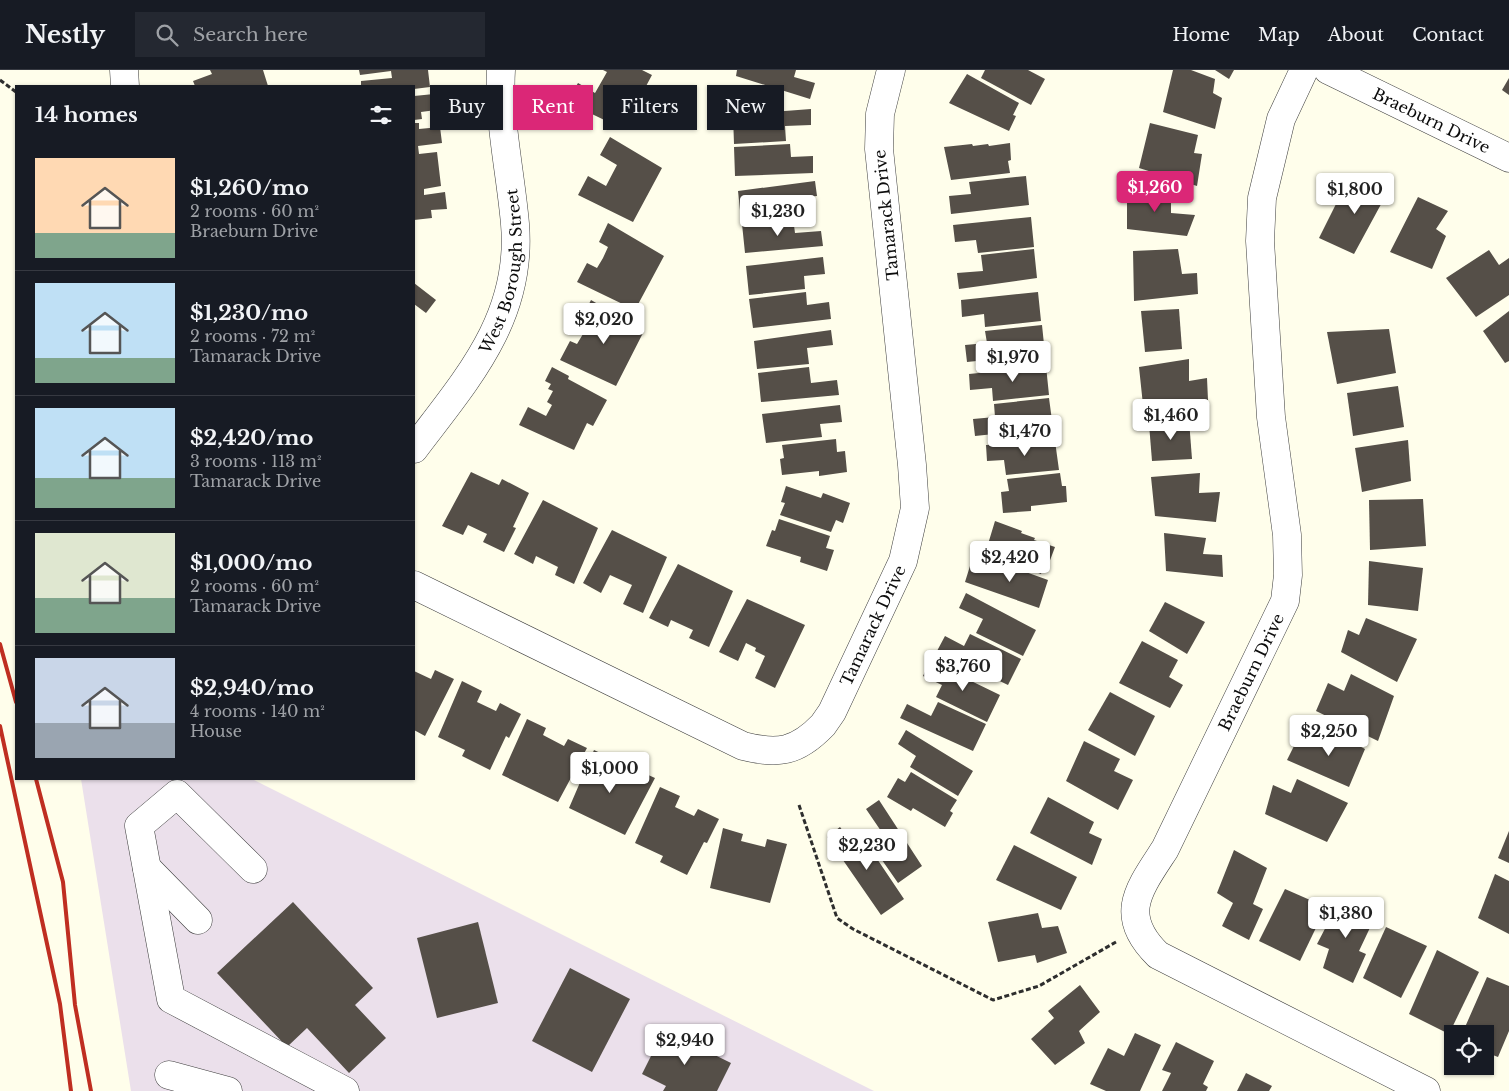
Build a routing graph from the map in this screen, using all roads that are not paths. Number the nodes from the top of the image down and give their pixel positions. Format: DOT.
graph roads {
  1 [pos="124,70"];
  2 [pos="502,70"];
  3 [pos="891,70"];
  4 [pos="1304,70"];
  5 [pos="1328,70"];
  6 [pos="125,85"];
  7 [pos="1509,158"];
  8 [pos="415,448"];
  9 [pos="415,585"];
  10 [pos="147,868"];
  11 [pos="253,869"];
  12 [pos="198,920"];
  13 [pos="169,1075"];
  14 [pos="228,1091"];
  15 [pos="345,1091"];
  16 [pos="1426,1091"];
  1 -- 6 [label="street"];
  2 -- 8 [label="street, West Borough Street"];
  3 -- 9 [label="street, Tamarack Drive"];
  4 -- 16 [label="street, Braeburn Drive"];
  5 -- 7 [label="street, Braeburn Drive"];
  10 -- 11 [label="street"];
  10 -- 12 [label="street"];
  10 -- 15 [label="street"];
  13 -- 14 [label="street"];
}
